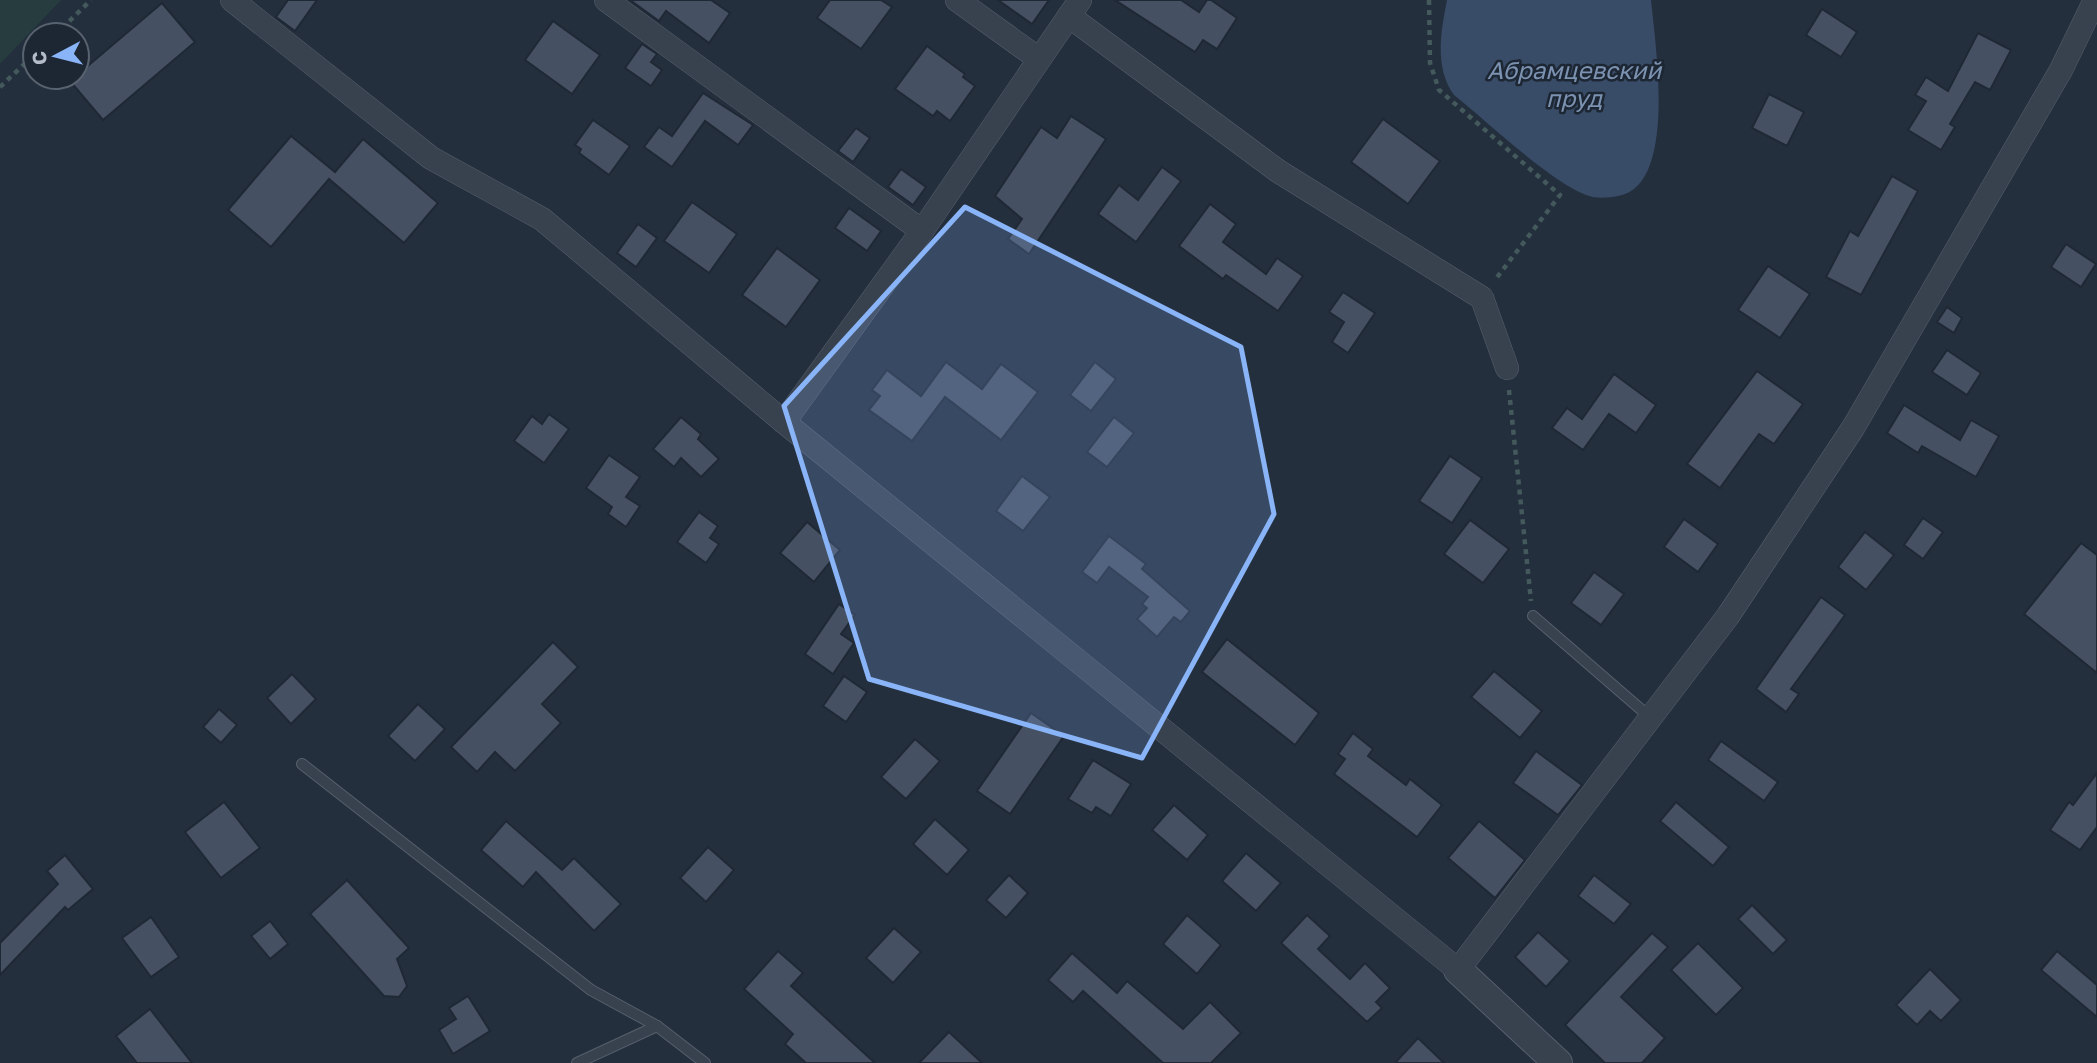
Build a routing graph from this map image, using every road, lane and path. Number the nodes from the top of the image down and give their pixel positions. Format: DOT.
graph roads {
  1 [pos="91,0"];
  2 [pos="232,0"];
  3 [pos="606,0"];
  4 [pos="957,0"];
  5 [pos="1429,0"];
  6 [pos="2095,0"];
  7 [pos="1074,8"];
  8 [pos="69,21"];
  9 [pos="1039,60"];
  10 [pos="21,67"];
  11 [pos="0,87"];
  12 [pos="922,231"];
  13 [pos="1482,298"];
  14 [pos="1507,368"];
  15 [pos="784,422"];
  16 [pos="1533,616"];
  17 [pos="1652,719"];
  18 [pos="302,764"];
  19 [pos="1458,970"];
  20 [pos="656,1026"];
  21 [pos="577,1063"];
  22 [pos="705,1063"];
  23 [pos="1558,1063"];
  1 -- 8 [label="path"];
  2 -- 15 [label="street"];
  3 -- 12 [label="street"];
  4 -- 9 [label="street"];
  5 -- 13 [label="path"];
  6 -- 17 [label="street"];
  7 -- 9 [label="street"];
  7 -- 13 [label="street"];
  9 -- 12 [label="street"];
  10 -- 11 [label="path"];
  12 -- 15 [label="street"];
  13 -- 14 [label="street"];
  14 -- 16 [label="path"];
  15 -- 19 [label="street"];
  16 -- 17 [label="lane"];
  17 -- 19 [label="street"];
  18 -- 20 [label="lane"];
  19 -- 23 [label="street"];
  20 -- 21 [label="lane"];
  20 -- 22 [label="lane"];
}
